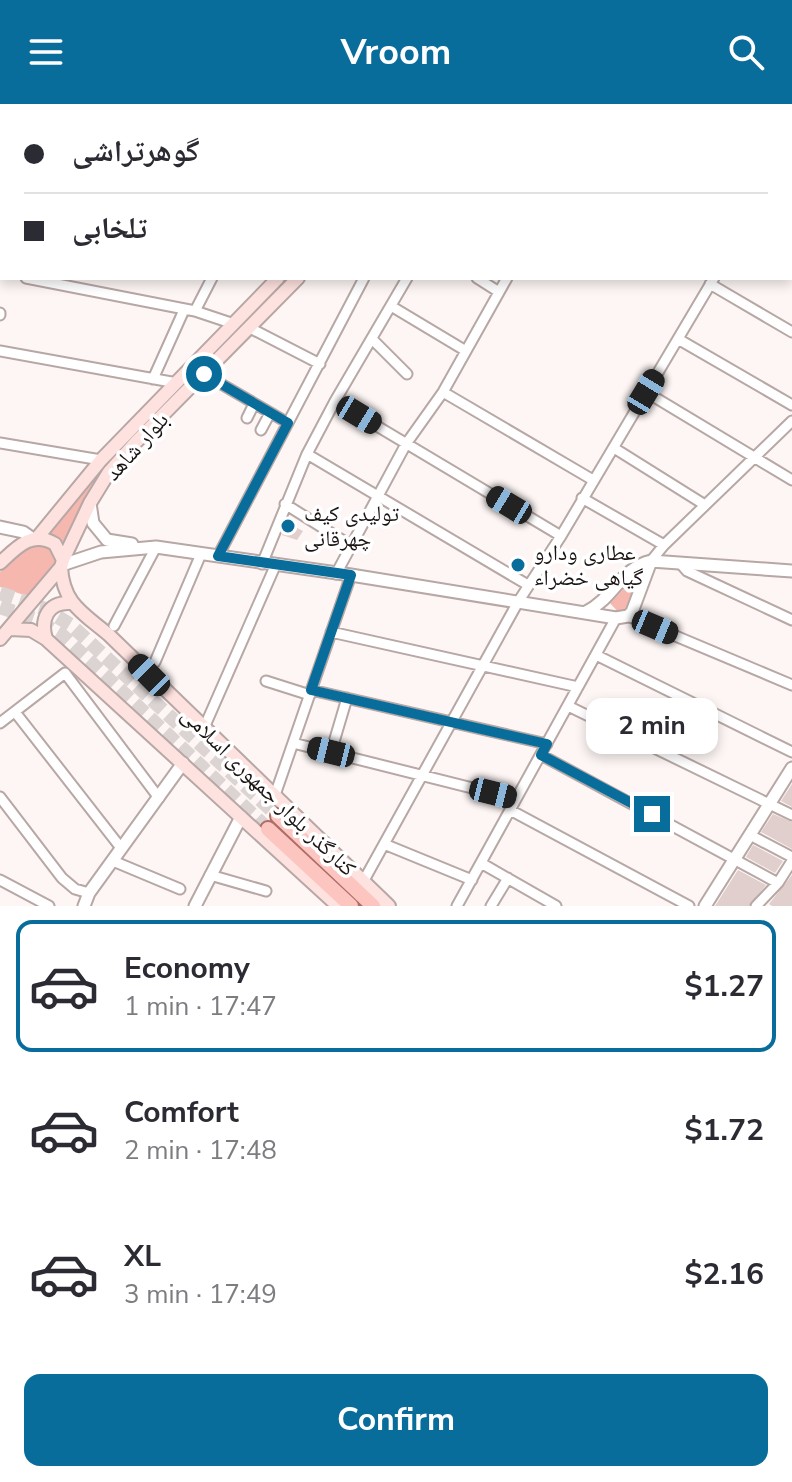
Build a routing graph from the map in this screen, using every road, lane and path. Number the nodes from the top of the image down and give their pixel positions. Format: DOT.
graph roads {
  1 [pos="102,280"];
  2 [pos="211,280"];
  3 [pos="276,280"];
  4 [pos="296,280"];
  5 [pos="363,280"];
  6 [pos="406,280"];
  7 [pos="480,280"];
  8 [pos="506,280"];
  9 [pos="61,281"];
  10 [pos="712,281"];
  11 [pos="99,292"];
  12 [pos="499,292"];
  13 [pos="391,306"];
  14 [pos="190,310"];
  15 [pos="234,324"];
  16 [pos="250,328"];
  17 [pos="792,332"];
  18 [pos="372,339"];
  19 [pos="678,339"];
  20 [pos="0,351"];
  21 [pos="466,351"];
  22 [pos="320,364"];
  23 [pos="204,374"];
  24 [pos="407,374"];
  25 [pos="153,379"];
  26 [pos="177,383"];
  27 [pos="443,392"];
  28 [pos="646,392"];
  29 [pos="335,401"];
  30 [pos="254,404"];
  31 [pos="792,405"];
  32 [pos="270,413"];
  33 [pos="247,418"];
  34 [pos="792,421"];
  35 [pos="288,423"];
  36 [pos="261,430"];
  37 [pos="0,443"];
  38 [pos="406,444"];
  39 [pos="614,448"];
  40 [pos="307,454"];
  41 [pos="755,457"];
  42 [pos="101,460"];
  43 [pos="593,480"];
  44 [pos="792,480"];
  45 [pos="377,496"];
  46 [pos="582,498"];
  47 [pos="90,503"];
  48 [pos="285,504"];
  49 [pos="705,505"];
  50 [pos="0,527"];
  51 [pos="561,536"];
  52 [pos="35,538"];
  53 [pos="350,545"];
  54 [pos="664,545"];
  55 [pos="156,547"];
  56 [pos="201,554"];
  57 [pos="218,556"];
  58 [pos="651,561"];
  59 [pos="0,563"];
  60 [pos="680,563"];
  61 [pos="62,564"];
  62 [pos="262,564"];
  63 [pos="276,564"];
  64 [pos="792,571"];
  65 [pos="336,574"];
  66 [pos="351,575"];
  67 [pos="528,585"];
  68 [pos="518,602"];
  69 [pos="70,603"];
  70 [pos="586,612"];
  71 [pos="622,617"];
  72 [pos="792,620"];
  73 [pos="114,626"];
  74 [pos="10,629"];
  75 [pos="331,632"];
  76 [pos="0,639"];
  77 [pos="46,639"];
  78 [pos="596,655"];
  79 [pos="155,662"];
  80 [pos="483,664"];
  81 [pos="266,681"];
  82 [pos="792,685"];
  83 [pos="578,687"];
  84 [pos="310,693"];
  85 [pos="347,698"];
  86 [pos="568,706"];
  87 [pos="15,712"];
  88 [pos="0,723"];
  89 [pos="452,723"];
  90 [pos="204,728"];
  91 [pos="293,743"];
  92 [pos="547,744"];
  93 [pos="331,752"];
  94 [pos="792,752"];
  95 [pos="541,755"];
  96 [pos="183,763"];
  97 [pos="792,768"];
  98 [pos="422,775"];
  99 [pos="275,795"];
  100 [pos="0,797"];
  101 [pos="159,798"];
  102 [pos="516,799"];
  103 [pos="769,804"];
  104 [pos="510,810"];
  105 [pos="792,815"];
  106 [pos="278,816"];
  107 [pos="241,817"];
  108 [pos="268,829"];
  109 [pos="750,835"];
  110 [pos="384,844"];
  111 [pos="121,848"];
  112 [pos="735,859"];
  113 [pos="792,859"];
  114 [pos="113,861"];
  115 [pos="481,863"];
  116 [pos="210,875"];
  117 [pos="508,878"];
  118 [pos="0,880"];
  119 [pos="472,880"];
  120 [pos="363,882"];
  121 [pos="778,883"];
  122 [pos="180,889"];
  123 [pos="266,891"];
  124 [pos="89,893"];
  125 [pos="759,905"];
  126 [pos="49,906"];
  127 [pos="84,906"];
  128 [pos="195,906"];
  129 [pos="338,906"];
  130 [pos="351,906"];
  131 [pos="373,906"];
  132 [pos="389,906"];
  133 [pos="457,906"];
  134 [pos="491,906"];
  135 [pos="556,906"];
  136 [pos="689,906"];
  137 [pos="705,906"];
  1 -- 11 [label="street"];
  2 -- 14 [label="street"];
  3 -- 15 [label="main road, بلوار شاهد"];
  4 -- 16 [label="main road, بلوار شاهد"];
  5 -- 22 [label="street"];
  6 -- 13 [label="street"];
  7 -- 12 [label="street"];
  8 -- 12 [label="street"];
  9 -- 11 [label="street"];
  10 -- 17 [label="street"];
  10 -- 19 [label="street"];
  11 -- 14 [label="street"];
  12 -- 21 [label="street"];
  13 -- 18 [label="street"];
  13 -- 21 [label="street"];
  14 -- 15 [label="street"];
  14 -- 25 [label="street"];
  15 -- 26 [label="main road, بلوار شاهد"];
  16 -- 22 [label="street"];
  16 -- 23 [label="main road, بلوار شاهد"];
  18 -- 24 [label="street"];
  18 -- 29 [label="street"];
  19 -- 28 [label="street"];
  19 -- 31 [label="street"];
  20 -- 25 [label="street"];
  21 -- 27 [label="street"];
  22 -- 35 [label="street"];
  23 -- 30 [label="street"];
  23 -- 47 [label="main road, بلوار شاهد"];
  25 -- 26 [label="street"];
  26 -- 42 [label="main road, بلوار شاهد"];
  27 -- 38 [label="street"];
  27 -- 43 [label="street"];
  28 -- 39 [label="street"];
  28 -- 41 [label="street"];
  29 -- 38 [label="street"];
  29 -- 40 [label="street"];
  30 -- 32 [label="street"];
  30 -- 33 [label="street"];
  32 -- 35 [label="street"];
  32 -- 36 [label="street"];
  34 -- 41 [label="street"];
  35 -- 57 [label="street"];
  37 -- 42 [label="street"];
  38 -- 45 [label="street"];
  38 -- 51 [label="street"];
  39 -- 43 [label="street"];
  39 -- 49 [label="street"];
  40 -- 45 [label="street"];
  40 -- 48 [label="street"];
  41 -- 44 [label="street"];
  41 -- 49 [label="street"];
  42 -- 52 [label="main road, بلوار شاهد"];
  43 -- 46 [label="street"];
  45 -- 53 [label="street"];
  45 -- 67 [label="street"];
  46 -- 51 [label="street"];
  46 -- 54 [label="street"];
  47 -- 55 [label="street"];
  47 -- 61 [label="main road, بلوار شاهد"];
  48 -- 53 [label="street"];
  48 -- 62 [label="street"];
  49 -- 54 [label="street"];
  50 -- 52 [label="street"];
  51 -- 67 [label="street"];
  52 -- 59 [label="main road, بلوار شاهد"];
  52 -- 61 [label="main road"];
  53 -- 65 [label="street"];
  54 -- 58 [label="street"];
  55 -- 56 [label="street"];
  55 -- 61 [label="street"];
  55 -- 73 [label="street"];
  56 -- 57 [label="street"];
  56 -- 79 [label="street"];
  57 -- 62 [label="street"];
  58 -- 60 [label="street"];
  58 -- 70 [label="street"];
  58 -- 71 [label="street"];
  60 -- 64 [label="street"];
  60 -- 72 [label="street"];
  61 -- 69 [label="main road"];
  61 -- 74 [label="main road, بلوار شاهد"];
  62 -- 63 [label="street"];
  63 -- 65 [label="street"];
  63 -- 90 [label="street"];
  65 -- 66 [label="street"];
  66 -- 68 [label="street"];
  66 -- 75 [label="street"];
  67 -- 68 [label="street"];
  68 -- 70 [label="street"];
  68 -- 80 [label="street"];
  69 -- 77 [label="main road"];
  69 -- 90 [label="main road, کنارگذر بلوار جمهوری اسلامی"];
  70 -- 71 [label="street"];
  71 -- 78 [label="street"];
  71 -- 82 [label="street"];
  74 -- 76 [label="main road, بلوار شاهد"];
  74 -- 77 [label="main road, کنارگذر بلوار جمهوری اسلامی"];
  75 -- 80 [label="street"];
  75 -- 84 [label="street"];
  77 -- 96 [label="main road, کنارگذر بلوار جمهوری اسلامی"];
  78 -- 83 [label="street"];
  78 -- 94 [label="street"];
  80 -- 83 [label="street"];
  80 -- 89 [label="street"];
  81 -- 84 [label="street"];
  83 -- 86 [label="street"];
  84 -- 85 [label="street"];
  84 -- 91 [label="street"];
  85 -- 89 [label="street"];
  85 -- 93 [label="street"];
  86 -- 92 [label="street"];
  86 -- 103 [label="street"];
  87 -- 88 [label="street"];
  87 -- 101 [label="street"];
  87 -- 111 [label="street"];
  89 -- 92 [label="street"];
  89 -- 98 [label="street"];
  90 -- 99 [label="main road, کنارگذر بلوار جمهوری اسلامی"];
  91 -- 93 [label="street"];
  91 -- 99 [label="street"];
  92 -- 95 [label="street"];
  93 -- 98 [label="street"];
  95 -- 102 [label="street"];
  95 -- 112 [label="street"];
  96 -- 101 [label="street"];
  96 -- 107 [label="main road, کنارگذر بلوار جمهوری اسلامی"];
  97 -- 103 [label="street"];
  98 -- 102 [label="street"];
  98 -- 110 [label="street"];
  99 -- 120 [label="main road, کنارگذر بلوار جمهوری اسلامی"];
  100 -- 124 [label="street"];
  101 -- 111 [label="street"];
  102 -- 104 [label="street"];
  103 -- 105 [label="street"];
  103 -- 109 [label="street"];
  104 -- 115 [label="street"];
  104 -- 136 [label="street"];
  106 -- 131 [label="main road"];
  107 -- 116 [label="street"];
  107 -- 129 [label="main road, کنارگذر بلوار جمهوری اسلامی"];
  108 -- 130 [label="main road"];
  109 -- 112 [label="street"];
  109 -- 113 [label="street"];
  110 -- 119 [label="street"];
  110 -- 120 [label="street"];
  111 -- 114 [label="street"];
  112 -- 121 [label="street"];
  112 -- 137 [label="street"];
  113 -- 121 [label="street"];
  114 -- 122 [label="street"];
  114 -- 124 [label="street"];
  115 -- 117 [label="street"];
  115 -- 119 [label="street"];
  116 -- 123 [label="street"];
  116 -- 128 [label="street"];
  117 -- 134 [label="street"];
  117 -- 135 [label="street"];
  118 -- 126 [label="street"];
  119 -- 133 [label="street"];
  120 -- 132 [label="main road, کنارگذر بلوار جمهوری اسلامی"];
  121 -- 125 [label="street"];
  124 -- 127 [label="street"];
}
